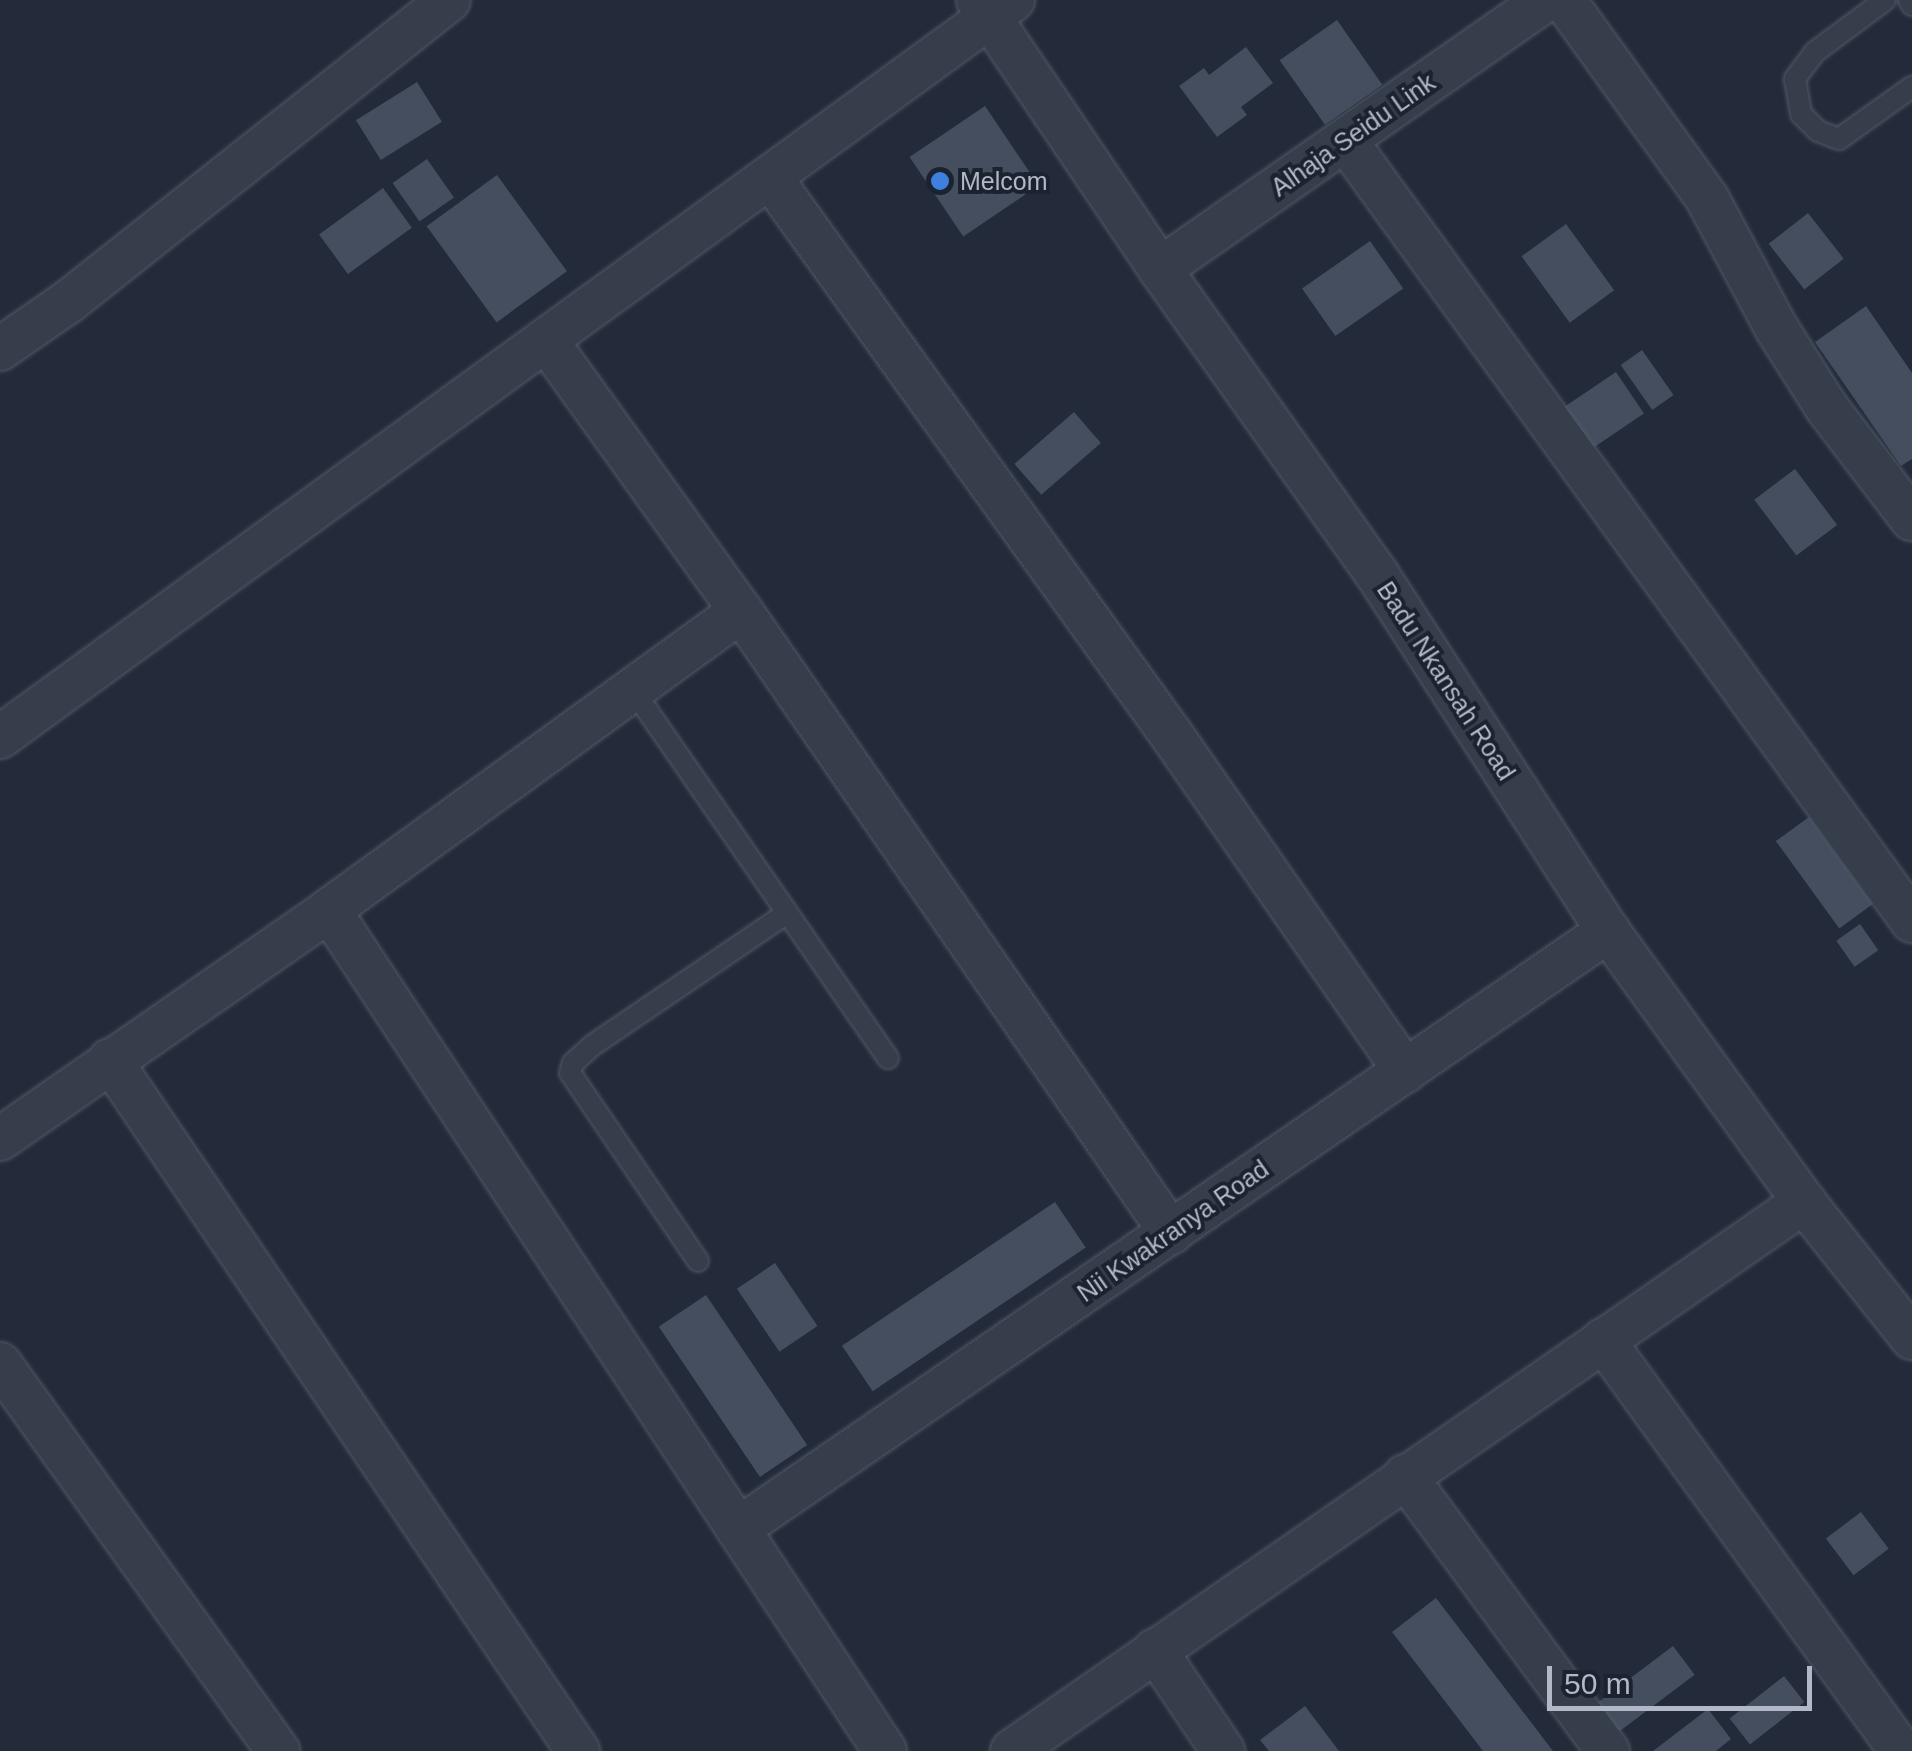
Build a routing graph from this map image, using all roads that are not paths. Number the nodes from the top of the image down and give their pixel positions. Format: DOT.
graph roads {
  1 [pos="449,0"];
  2 [pos="1545,0"];
  3 [pos="1564,0"];
  4 [pos="1885,0"];
  5 [pos="993,6"];
  6 [pos="1912,87"];
  7 [pos="1346,140"];
  8 [pos="770,177"];
  9 [pos="1160,269"];
  10 [pos="546,340"];
  11 [pos="0,349"];
  12 [pos="1906,499"];
  13 [pos="741,611"];
  14 [pos="633,690"];
  15 [pos="0,737"];
  16 [pos="329,910"];
  17 [pos="787,913"];
  18 [pos="1912,921"];
  19 [pos="1608,931"];
  20 [pos="888,1058"];
  21 [pos="110,1060"];
  22 [pos="1405,1070"];
  23 [pos="0,1139"];
  24 [pos="1804,1202"];
  25 [pos="1171,1233"];
  26 [pos="698,1261"];
  27 [pos="1912,1338"];
  28 [pos="1603,1340"];
  29 [pos="0,1364"];
  30 [pos="1405,1476"];
  31 [pos="738,1529"];
  32 [pos="1155,1650"];
  33 [pos="278,1751"];
  34 [pos="578,1751"];
  35 [pos="886,1751"];
  36 [pos="1012,1751"];
  37 [pos="1223,1751"];
  38 [pos="1608,1751"];
  39 [pos="1902,1751"];
  1 -- 11 [label="street"];
  2 -- 7 [label="street, Alhaja Seidu Link"];
  3 -- 12 [label="street"];
  4 -- 6 [label="lane"];
  5 -- 8 [label="street"];
  5 -- 9 [label="street, Badu Nkansah Road"];
  7 -- 9 [label="street, Alhaja Seidu Link"];
  7 -- 18 [label="street"];
  8 -- 10 [label="street"];
  8 -- 22 [label="street"];
  9 -- 19 [label="street, Badu Nkansah Road"];
  10 -- 13 [label="street"];
  10 -- 15 [label="street"];
  13 -- 14 [label="street"];
  13 -- 25 [label="street"];
  14 -- 16 [label="street"];
  14 -- 17 [label="lane"];
  16 -- 21 [label="street"];
  16 -- 31 [label="street"];
  17 -- 20 [label="lane"];
  17 -- 26 [label="lane"];
  19 -- 22 [label="street, Nii Kwakranya Road"];
  19 -- 24 [label="street, Badu Nkansah Road"];
  21 -- 23 [label="street"];
  21 -- 34 [label="street"];
  22 -- 25 [label="street, Nii Kwakranya Road"];
  24 -- 27 [label="street, Badu Nkansah Road"];
  24 -- 28 [label="street"];
  25 -- 31 [label="street, Nii Kwakranya Road"];
  28 -- 30 [label="street"];
  28 -- 39 [label="street"];
  29 -- 33 [label="street"];
  30 -- 32 [label="street"];
  30 -- 38 [label="street"];
  31 -- 35 [label="street"];
  32 -- 36 [label="street"];
  32 -- 37 [label="street"];
}
